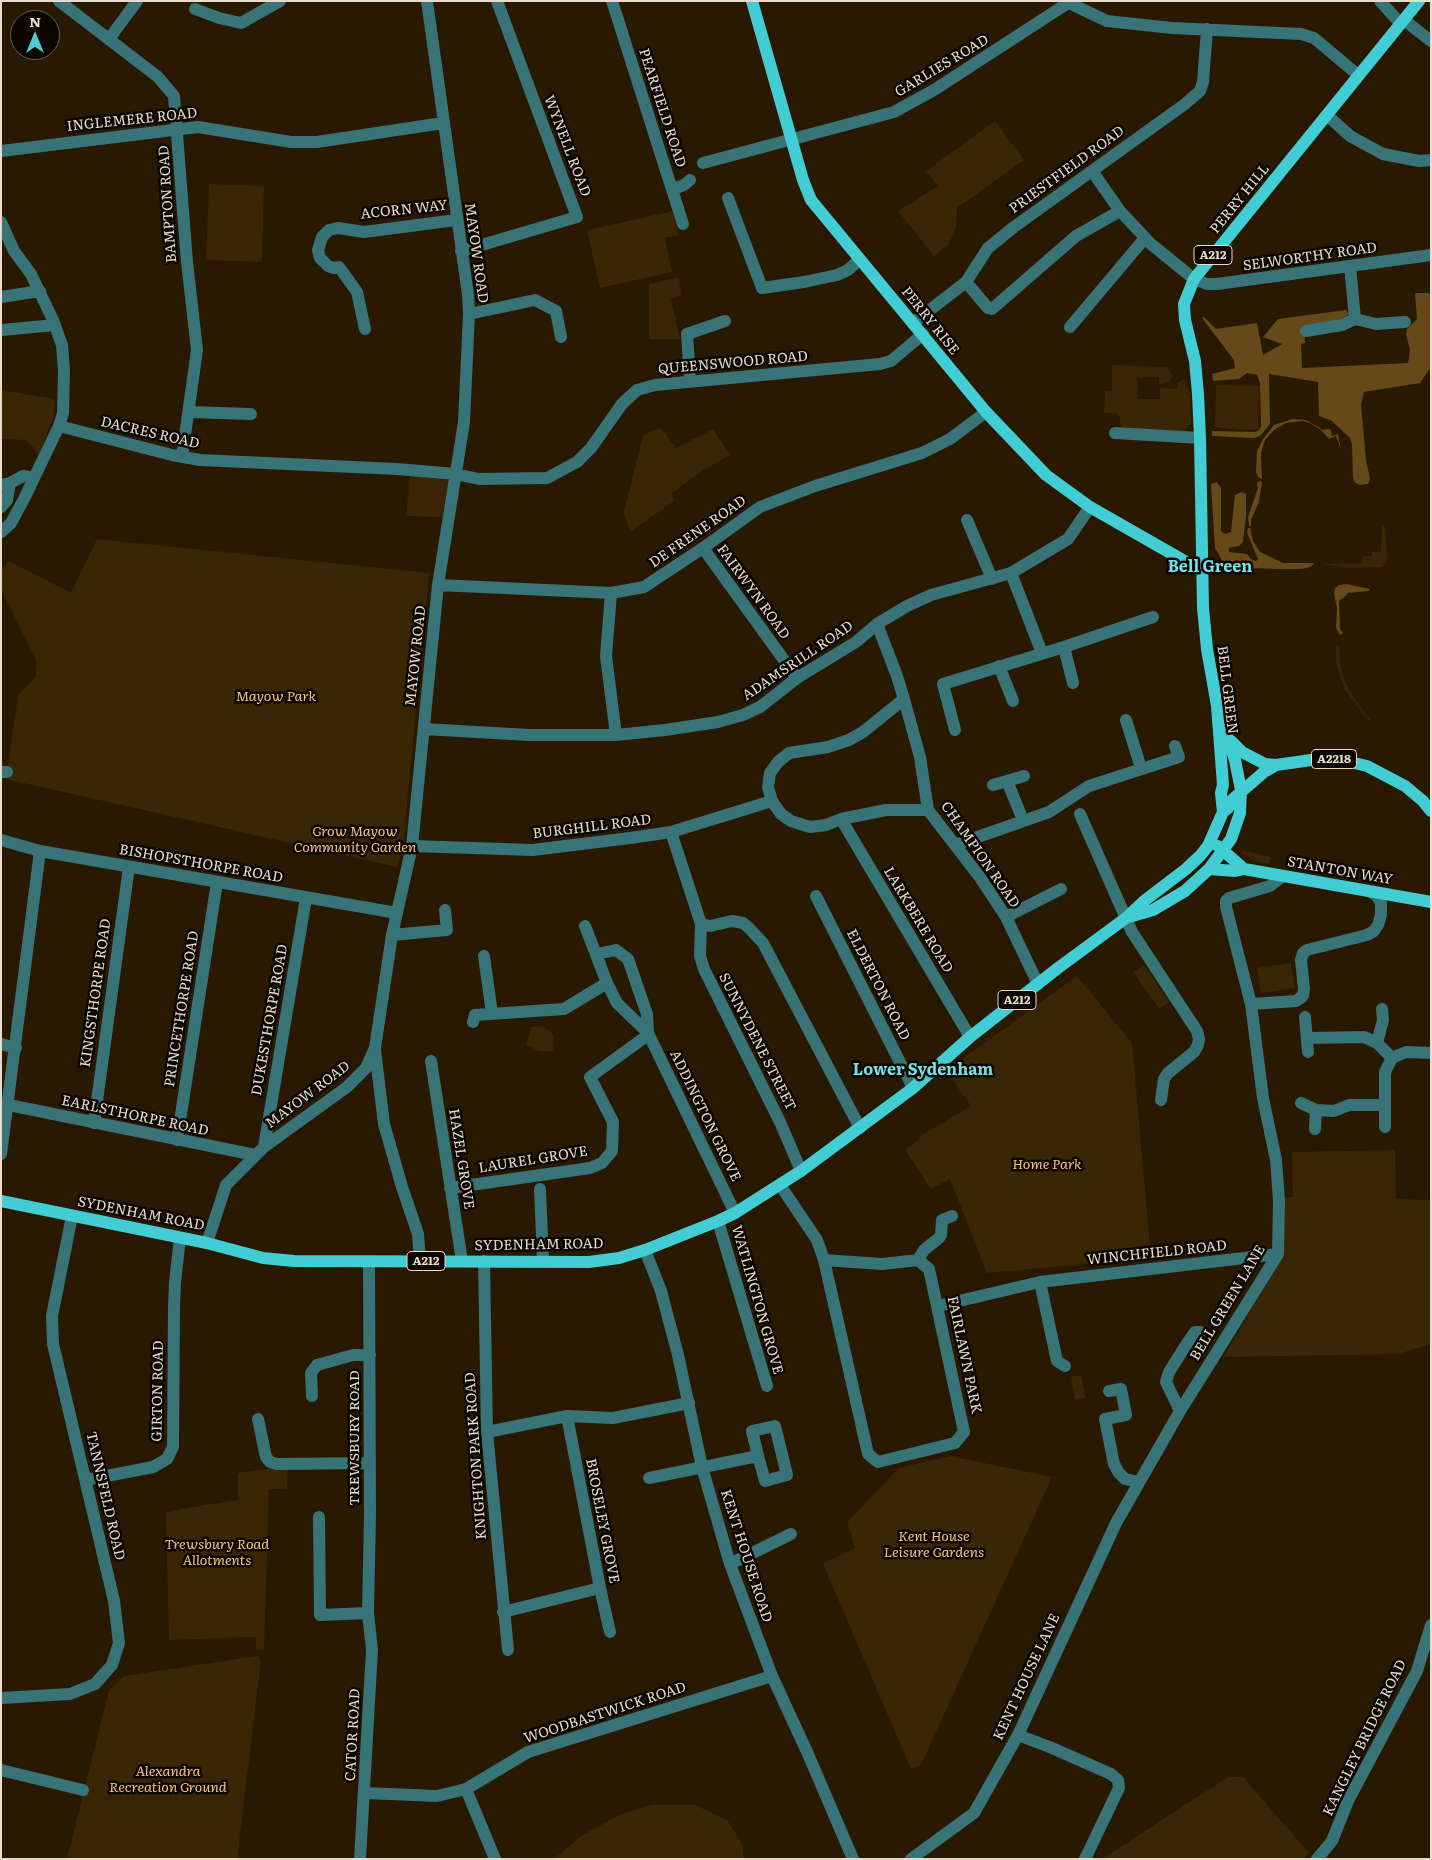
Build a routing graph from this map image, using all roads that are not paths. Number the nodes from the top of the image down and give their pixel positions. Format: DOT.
graph roads {
  1 [pos="59,1"];
  2 [pos="137,1"];
  3 [pos="280,1"];
  4 [pos="427,1"];
  5 [pos="497,1"];
  6 [pos="612,1"];
  7 [pos="752,1"];
  8 [pos="1380,1"];
  9 [pos="1419,1"];
  10 [pos="1067,2"];
  11 [pos="195,9"];
  12 [pos="1402,21"];
  13 [pos="1207,29"];
  14 [pos="109,39"];
  15 [pos="1431,41"];
  16 [pos="1358,75"];
  17 [pos="1327,115"];
  18 [pos="443,123"];
  19 [pos="178,130"];
  20 [pos="792,139"];
  21 [pos="1,151"];
  22 [pos="1431,160"];
  23 [pos="703,163"];
  24 [pos="1092,171"];
  25 [pos="690,180"];
  26 [pos="673,189"];
  27 [pos="728,198"];
  28 [pos="1120,211"];
  29 [pos="456,220"];
  30 [pos="1,222"];
  31 [pos="683,224"];
  32 [pos="1145,238"];
  33 [pos="461,252"];
  34 [pos="1431,255"];
  35 [pos="860,259"];
  36 [pos="1350,266"];
  37 [pos="1194,279"];
  38 [pos="966,282"];
  39 [pos="40,291"];
  40 [pos="1,297"];
  41 [pos="469,314"];
  42 [pos="725,320"];
  43 [pos="1355,320"];
  44 [pos="1405,322"];
  45 [pos="913,323"];
  46 [pos="55,325"];
  47 [pos="1070,327"];
  48 [pos="2,330"];
  49 [pos="364,330"];
  50 [pos="1306,331"];
  51 [pos="923,334"];
  52 [pos="561,337"];
  53 [pos="690,381"];
  54 [pos="189,412"];
  55 [pos="986,412"];
  56 [pos="251,414"];
  57 [pos="59,426"];
  58 [pos="1115,433"];
  59 [pos="1200,438"];
  60 [pos="182,457"];
  61 [pos="456,474"];
  62 [pos="34,478"];
  63 [pos="6,484"];
  64 [pos="1,507"];
  65 [pos="1090,507"];
  66 [pos="967,520"];
  67 [pos="1,532"];
  68 [pos="703,548"];
  69 [pos="1202,571"];
  70 [pos="1011,573"];
  71 [pos="992,579"];
  72 [pos="438,585"];
  73 [pos="611,593"];
  74 [pos="1154,617"];
  75 [pos="877,624"];
  76 [pos="1064,647"];
  77 [pos="1042,653"];
  78 [pos="1000,666"];
  79 [pos="797,678"];
  80 [pos="1073,683"];
  81 [pos="904,698"];
  82 [pos="1013,701"];
  83 [pos="1217,706"];
  84 [pos="1126,720"];
  85 [pos="424,729"];
  86 [pos="955,730"];
  87 [pos="616,735"];
  88 [pos="1229,739"];
  89 [pos="1175,746"];
  90 [pos="1276,765"];
  91 [pos="1141,768"];
  92 [pos="1024,776"];
  93 [pos="1007,781"];
  94 [pos="993,785"];
  95 [pos="1241,790"];
  96 [pos="772,801"];
  97 [pos="928,810"];
  98 [pos="1431,811"];
  99 [pos="1223,812"];
  100 [pos="1080,814"];
  101 [pos="841,819"];
  102 [pos="1023,820"];
  103 [pos="671,832"];
  104 [pos="1,840"];
  105 [pos="1210,842"];
  106 [pos="955,845"];
  107 [pos="412,846"];
  108 [pos="1223,851"];
  109 [pos="40,852"];
  110 [pos="129,867"];
  111 [pos="1210,869"];
  112 [pos="1244,869"];
  113 [pos="1283,876"];
  114 [pos="218,882"];
  115 [pos="1061,889"];
  116 [pos="1371,892"];
  117 [pos="816,896"];
  118 [pos="306,898"];
  119 [pos="1430,901"];
  120 [pos="445,910"];
  121 [pos="396,913"];
  122 [pos="1006,917"];
  123 [pos="1126,918"];
  124 [pos="701,924"];
  125 [pos="585,926"];
  126 [pos="392,935"];
  127 [pos="597,954"];
  128 [pos="484,956"];
  129 [pos="607,983"];
  130 [pos="1038,984"];
  131 [pos="1251,1004"];
  132 [pos="1382,1010"];
  133 [pos="492,1014"];
  134 [pos="1305,1017"];
  135 [pos="473,1022"];
  136 [pos="648,1034"];
  137 [pos="970,1037"];
  138 [pos="1307,1038"];
  139 [pos="1377,1043"];
  140 [pos="1,1044"];
  141 [pos="16,1048"];
  142 [pos="375,1048"];
  143 [pos="1308,1052"];
  144 [pos="1431,1052"];
  145 [pos="1392,1058"];
  146 [pos="431,1061"];
  147 [pos="913,1088"];
  148 [pos="1161,1100"];
  149 [pos="1301,1104"];
  150 [pos="9,1105"];
  151 [pos="1385,1105"];
  152 [pos="1316,1110"];
  153 [pos="94,1123"];
  154 [pos="1385,1127"];
  155 [pos="860,1128"];
  156 [pos="1315,1129"];
  157 [pos="177,1140"];
  158 [pos="259,1151"];
  159 [pos="1,1154"];
  160 [pos="801,1171"];
  161 [pos="780,1185"];
  162 [pos="450,1188"];
  163 [pos="540,1189"];
  164 [pos="1,1201"];
  165 [pos="735,1213"];
  166 [pos="72,1216"];
  167 [pos="952,1216"];
  168 [pos="718,1221"];
  169 [pos="180,1238"];
  170 [pos="207,1243"];
  171 [pos="645,1250"];
  172 [pos="1278,1254"];
  173 [pos="462,1260"];
  174 [pos="824,1260"];
  175 [pos="918,1260"];
  176 [pos="420,1261"];
  177 [pos="484,1261"];
  178 [pos="543,1261"];
  179 [pos="369,1262"];
  180 [pos="1040,1282"];
  181 [pos="938,1306"];
  182 [pos="1200,1332"];
  183 [pos="370,1355"];
  184 [pos="1065,1366"];
  185 [pos="767,1386"];
  186 [pos="1109,1391"];
  187 [pos="312,1396"];
  188 [pos="689,1403"];
  189 [pos="1180,1410"];
  190 [pos="567,1416"];
  191 [pos="258,1419"];
  192 [pos="487,1432"];
  193 [pos="758,1456"];
  194 [pos="370,1463"];
  195 [pos="702,1467"];
  196 [pos="649,1478"];
  197 [pos="86,1480"];
  198 [pos="1139,1482"];
  199 [pos="319,1516"];
  200 [pos="791,1534"];
  201 [pos="730,1564"];
  202 [pos="600,1588"];
  203 [pos="503,1612"];
  204 [pos="368,1613"];
  205 [pos="1431,1625"];
  206 [pos="610,1632"];
  207 [pos="508,1650"];
  208 [pos="772,1676"];
  209 [pos="1,1698"];
  210 [pos="1018,1735"];
  211 [pos="1,1770"];
  212 [pos="466,1789"];
  213 [pos="83,1790"];
  214 [pos="365,1794"];
  215 [pos="360,1859"];
  216 [pos="495,1859"];
  217 [pos="853,1859"];
  218 [pos="910,1859"];
  219 [pos="1085,1859"];
  220 [pos="1317,1859"];
  1 -- 14 [label="street, BAMPTON ROAD"];
  2 -- 14 [label="street"];
  3 -- 11 [label="street"];
  4 -- 18 [label="street, MAYOW ROAD"];
  5 -- 33 [label="street, WYNELL ROAD"];
  6 -- 26 [label="street, PEARFIELD ROAD"];
  7 -- 20 [label="main road, PERRY RISE"];
  8 -- 12 [label="street"];
  9 -- 12 [label="main road, PERRY HILL / A212"];
  10 -- 13 [label="street"];
  10 -- 20 [label="street, GARLIES ROAD"];
  12 -- 15 [label="street"];
  12 -- 16 [label="main road, PERRY HILL / A212"];
  13 -- 16 [label="street"];
  13 -- 24 [label="street, PRIESTFIELD ROAD"];
  14 -- 19 [label="street, BAMPTON ROAD"];
  16 -- 17 [label="main road, PERRY HILL / A212"];
  17 -- 22 [label="street"];
  17 -- 37 [label="main road, PERRY HILL / A212"];
  18 -- 19 [label="street, INGLEMERE ROAD"];
  18 -- 29 [label="street, MAYOW ROAD"];
  19 -- 21 [label="street, INGLEMERE ROAD"];
  19 -- 54 [label="street, BAMPTON ROAD"];
  20 -- 23 [label="street, GARLIES ROAD"];
  20 -- 35 [label="main road, PERRY RISE"];
  24 -- 28 [label="street"];
  24 -- 38 [label="street, PRIESTFIELD ROAD"];
  25 -- 26 [label="street"];
  26 -- 31 [label="street, PEARFIELD ROAD"];
  27 -- 35 [label="street"];
  28 -- 32 [label="street"];
  28 -- 38 [label="street"];
  29 -- 33 [label="street, MAYOW ROAD"];
  29 -- 49 [label="street, ACORN WAY"];
  30 -- 39 [label="street"];
  32 -- 37 [label="street"];
  32 -- 47 [label="street"];
  33 -- 41 [label="street, MAYOW ROAD"];
  34 -- 36 [label="street, SELWORTHY ROAD"];
  35 -- 45 [label="main road, PERRY RISE"];
  36 -- 37 [label="street, SELWORTHY ROAD"];
  36 -- 43 [label="street"];
  37 -- 59 [label="main road, PERRY HILL / A212"];
  38 -- 45 [label="street, PRIESTFIELD ROAD"];
  39 -- 40 [label="street"];
  39 -- 46 [label="street"];
  41 -- 52 [label="street"];
  41 -- 61 [label="street, MAYOW ROAD"];
  42 -- 53 [label="street"];
  43 -- 44 [label="street"];
  43 -- 50 [label="street"];
  45 -- 51 [label="main road, PERRY RISE"];
  46 -- 48 [label="street"];
  46 -- 57 [label="street"];
  51 -- 53 [label="street, QUEENSWOOD ROAD"];
  51 -- 55 [label="main road, PERRY RISE"];
  53 -- 61 [label="street, QUEENSWOOD ROAD"];
  54 -- 56 [label="street"];
  54 -- 60 [label="street, BAMPTON ROAD"];
  55 -- 65 [label="main road, PERRY RISE"];
  55 -- 68 [label="street, DE FRENE ROAD"];
  57 -- 60 [label="street, DACRES ROAD"];
  57 -- 62 [label="street"];
  58 -- 59 [label="street"];
  59 -- 69 [label="main road, PERRY HILL / A212"];
  60 -- 61 [label="street, DACRES ROAD"];
  61 -- 72 [label="street, MAYOW ROAD"];
  62 -- 63 [label="street"];
  62 -- 67 [label="street"];
  63 -- 64 [label="street"];
  65 -- 69 [label="main road, PERRY RISE"];
  65 -- 70 [label="street, ADAMSRILL ROAD"];
  66 -- 71 [label="street"];
  68 -- 73 [label="street, DE FRENE ROAD"];
  68 -- 79 [label="street, FAIRWYN ROAD"];
  69 -- 83 [label="main road, BELL GREEN / A212"];
  70 -- 71 [label="street, ADAMSRILL ROAD"];
  70 -- 77 [label="street"];
  71 -- 75 [label="street, ADAMSRILL ROAD"];
  72 -- 73 [label="street, DE FRENE ROAD"];
  72 -- 85 [label="street, MAYOW ROAD"];
  73 -- 87 [label="street"];
  74 -- 76 [label="street"];
  75 -- 79 [label="street, ADAMSRILL ROAD"];
  75 -- 81 [label="street, CHAMPION ROAD"];
  76 -- 77 [label="street"];
  76 -- 80 [label="street"];
  77 -- 78 [label="street"];
  78 -- 82 [label="street"];
  78 -- 86 [label="street"];
  79 -- 87 [label="street, ADAMSRILL ROAD"];
  81 -- 96 [label="street"];
  81 -- 97 [label="street, CHAMPION ROAD"];
  83 -- 88 [label="main road, A212"];
  83 -- 99 [label="main road, BELL GREEN / A212"];
  84 -- 91 [label="street"];
  85 -- 87 [label="street, ADAMSRILL ROAD"];
  85 -- 107 [label="street, MAYOW ROAD"];
  88 -- 90 [label="main road, A2218"];
  88 -- 95 [label="main road, SYDENHAM ROAD / A212"];
  89 -- 91 [label="street"];
  90 -- 95 [label="main road"];
  90 -- 98 [label="main road, A2218"];
  91 -- 102 [label="street"];
  92 -- 93 [label="street"];
  93 -- 94 [label="street"];
  93 -- 102 [label="street"];
  95 -- 99 [label="main road"];
  95 -- 108 [label="main road, SYDENHAM ROAD / A212"];
  96 -- 101 [label="street"];
  96 -- 103 [label="street, BURGHILL ROAD"];
  97 -- 101 [label="street"];
  97 -- 106 [label="street, CHAMPION ROAD"];
  99 -- 105 [label="main road, A212"];
  100 -- 123 [label="street"];
  101 -- 137 [label="street, LARKBERE ROAD"];
  102 -- 106 [label="street"];
  103 -- 107 [label="street, BURGHILL ROAD"];
  103 -- 124 [label="street, SUNNYDENE STREET"];
  104 -- 109 [label="street, BISHOPSTHORPE ROAD"];
  105 -- 108 [label="main road"];
  105 -- 123 [label="main road, SYDENHAM ROAD / A212"];
  106 -- 122 [label="street, CHAMPION ROAD"];
  107 -- 121 [label="street, MAYOW ROAD"];
  108 -- 111 [label="main road, SYDENHAM ROAD / A212"];
  108 -- 112 [label="main road"];
  109 -- 110 [label="street, BISHOPSTHORPE ROAD"];
  109 -- 141 [label="street"];
  110 -- 114 [label="street, BISHOPSTHORPE ROAD"];
  110 -- 153 [label="street, KINGSTHORPE ROAD"];
  111 -- 112 [label="main road, STANTON WAY"];
  111 -- 123 [label="main road, SYDENHAM ROAD / A212"];
  112 -- 113 [label="main road, STANTON WAY"];
  113 -- 116 [label="main road, STANTON WAY"];
  113 -- 131 [label="street, BELL GREEN LANE"];
  114 -- 118 [label="street, BISHOPSTHORPE ROAD"];
  114 -- 157 [label="street, PRINCETHORPE ROAD"];
  115 -- 122 [label="street"];
  116 -- 119 [label="main road, STANTON WAY"];
  116 -- 131 [label="street"];
  117 -- 147 [label="street, ELDERTON ROAD"];
  118 -- 121 [label="street, BISHOPSTHORPE ROAD"];
  118 -- 158 [label="street, DUKESTHORPE ROAD"];
  120 -- 126 [label="street"];
  121 -- 126 [label="street, MAYOW ROAD"];
  122 -- 130 [label="street, CHAMPION ROAD"];
  123 -- 130 [label="main road, SYDENHAM ROAD / A212"];
  123 -- 148 [label="street"];
  124 -- 155 [label="street"];
  124 -- 160 [label="street, SUNNYDENE STREET"];
  125 -- 127 [label="street"];
  126 -- 142 [label="street, MAYOW ROAD"];
  127 -- 129 [label="street, ADDINGTON GROVE"];
  127 -- 136 [label="street, ADDINGTON GROVE"];
  128 -- 133 [label="street"];
  129 -- 133 [label="street"];
  129 -- 136 [label="street, ADDINGTON GROVE"];
  130 -- 137 [label="main road, SYDENHAM ROAD / A212"];
  131 -- 172 [label="street, BELL GREEN LANE"];
  132 -- 139 [label="street"];
  133 -- 135 [label="street"];
  134 -- 138 [label="street"];
  136 -- 162 [label="street, LAUREL GROVE"];
  136 -- 165 [label="street, ADDINGTON GROVE"];
  137 -- 147 [label="main road, SYDENHAM ROAD / A212"];
  138 -- 139 [label="street"];
  138 -- 143 [label="street"];
  139 -- 145 [label="street"];
  140 -- 141 [label="street"];
  141 -- 150 [label="street"];
  142 -- 158 [label="street, MAYOW ROAD"];
  142 -- 176 [label="street"];
  144 -- 145 [label="street"];
  145 -- 151 [label="street"];
  146 -- 162 [label="street, HAZEL GROVE"];
  147 -- 155 [label="main road, SYDENHAM ROAD / A212"];
  149 -- 152 [label="street"];
  150 -- 153 [label="street, EARLSTHORPE ROAD"];
  150 -- 159 [label="street"];
  151 -- 152 [label="street"];
  151 -- 154 [label="street"];
  152 -- 156 [label="street"];
  153 -- 157 [label="street, EARLSTHORPE ROAD"];
  155 -- 160 [label="main road, SYDENHAM ROAD / A212"];
  157 -- 158 [label="street, EARLSTHORPE ROAD"];
  158 -- 170 [label="street, MAYOW ROAD"];
  160 -- 161 [label="main road, SYDENHAM ROAD / A212"];
  161 -- 165 [label="main road, SYDENHAM ROAD / A212"];
  161 -- 174 [label="street, FAIRLAWN PARK"];
  162 -- 173 [label="street, HAZEL GROVE"];
  163 -- 178 [label="street"];
  164 -- 166 [label="main road, SYDENHAM ROAD / A212"];
  165 -- 168 [label="main road, SYDENHAM ROAD / A212"];
  166 -- 169 [label="main road, SYDENHAM ROAD / A212"];
  166 -- 197 [label="street, TANNSFELD ROAD"];
  167 -- 175 [label="street"];
  168 -- 171 [label="main road, SYDENHAM ROAD / A212"];
  168 -- 185 [label="street, WATLINGTON GROVE"];
  169 -- 170 [label="main road, SYDENHAM ROAD / A212"];
  169 -- 197 [label="street, GIRTON ROAD"];
  170 -- 179 [label="main road, SYDENHAM ROAD / A212"];
  171 -- 178 [label="main road, SYDENHAM ROAD / A212"];
  171 -- 188 [label="street, KENT HOUSE ROAD"];
  172 -- 180 [label="street, WINCHFIELD ROAD"];
  172 -- 189 [label="street, BELL GREEN LANE"];
  173 -- 176 [label="main road, SYDENHAM ROAD / A212"];
  173 -- 177 [label="main road, SYDENHAM ROAD / A212"];
  174 -- 175 [label="street"];
  174 -- 181 [label="street, FAIRLAWN PARK"];
  175 -- 181 [label="street, FAIRLAWN PARK"];
  176 -- 179 [label="main road, SYDENHAM ROAD / A212"];
  177 -- 178 [label="main road, SYDENHAM ROAD / A212"];
  177 -- 192 [label="street, KNIGHTON PARK ROAD"];
  179 -- 183 [label="street, TREWSBURY ROAD"];
  180 -- 181 [label="street, WINCHFIELD ROAD"];
  180 -- 184 [label="street"];
  182 -- 189 [label="street"];
  183 -- 187 [label="street"];
  183 -- 194 [label="street, TREWSBURY ROAD"];
  186 -- 198 [label="street"];
  188 -- 190 [label="street"];
  188 -- 195 [label="street, KENT HOUSE ROAD"];
  189 -- 198 [label="street, BELL GREEN LANE"];
  190 -- 192 [label="street"];
  190 -- 202 [label="street, BROSELEY GROVE"];
  191 -- 194 [label="street"];
  192 -- 203 [label="street, KNIGHTON PARK ROAD"];
  193 -- 195 [label="street"];
  194 -- 204 [label="street, TREWSBURY ROAD"];
  195 -- 196 [label="street"];
  195 -- 201 [label="street, KENT HOUSE ROAD"];
  197 -- 209 [label="street, TANNSFELD ROAD"];
  198 -- 210 [label="street, KENT HOUSE LANE"];
  199 -- 204 [label="street"];
  200 -- 201 [label="street"];
  201 -- 208 [label="street, KENT HOUSE ROAD"];
  202 -- 203 [label="street"];
  202 -- 206 [label="street, BROSELEY GROVE"];
  203 -- 207 [label="street, KNIGHTON PARK ROAD"];
  204 -- 214 [label="street, CATOR ROAD"];
  205 -- 220 [label="street, KANGLEY BRIDGE ROAD"];
  208 -- 212 [label="street, WOODBASTWICK ROAD"];
  208 -- 217 [label="street, KENT HOUSE ROAD"];
  210 -- 218 [label="street, KENT HOUSE LANE"];
  210 -- 219 [label="street"];
  211 -- 213 [label="street"];
  212 -- 214 [label="street, WOODBASTWICK ROAD"];
  212 -- 216 [label="street"];
  214 -- 215 [label="street, CATOR ROAD"];
}
